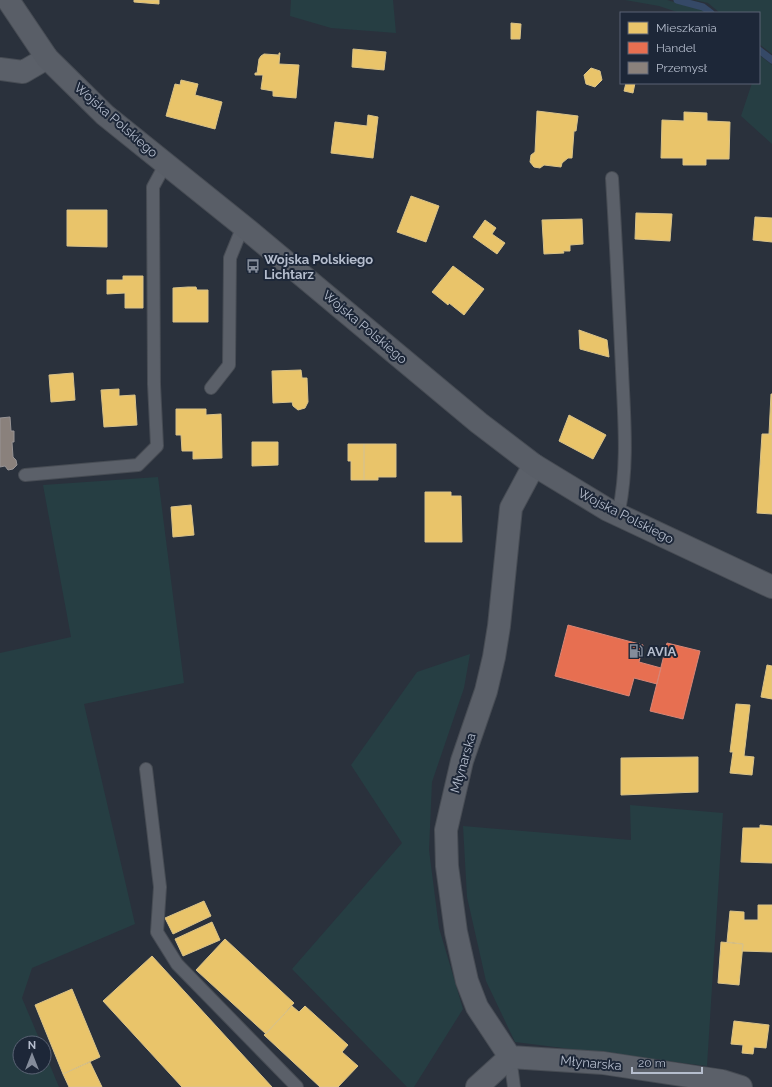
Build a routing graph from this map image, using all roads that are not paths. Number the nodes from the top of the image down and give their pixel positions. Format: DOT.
graph roads {
  1 [pos="8,0"];
  2 [pos="47,58"];
  3 [pos="0,69"];
  4 [pos="166,163"];
  5 [pos="612,178"];
  6 [pos="243,226"];
  7 [pos="211,388"];
  8 [pos="534,465"];
  9 [pos="25,475"];
  10 [pos="618,515"];
  11 [pos="772,587"];
  12 [pos="146,769"];
  13 [pos="510,1057"];
  14 [pos="297,1087"];
  15 [pos="477,1087"];
  16 [pos="514,1087"];
  17 [pos="741,1087"];
  1 -- 2 [label="street, Wojska Polskiego"];
  2 -- 3 [label="street"];
  2 -- 4 [label="street, Wojska Polskiego"];
  4 -- 6 [label="street, Wojska Polskiego"];
  4 -- 9 [label="lane"];
  5 -- 10 [label="lane"];
  6 -- 7 [label="lane"];
  6 -- 8 [label="street, Wojska Polskiego"];
  8 -- 10 [label="street, Wojska Polskiego"];
  8 -- 13 [label="street, Młynarska"];
  10 -- 11 [label="street, Wojska Polskiego"];
  12 -- 14 [label="lane"];
  13 -- 15 [label="street"];
  13 -- 16 [label="lane, Młynarska"];
  13 -- 17 [label="street, Młynarska"];
}
